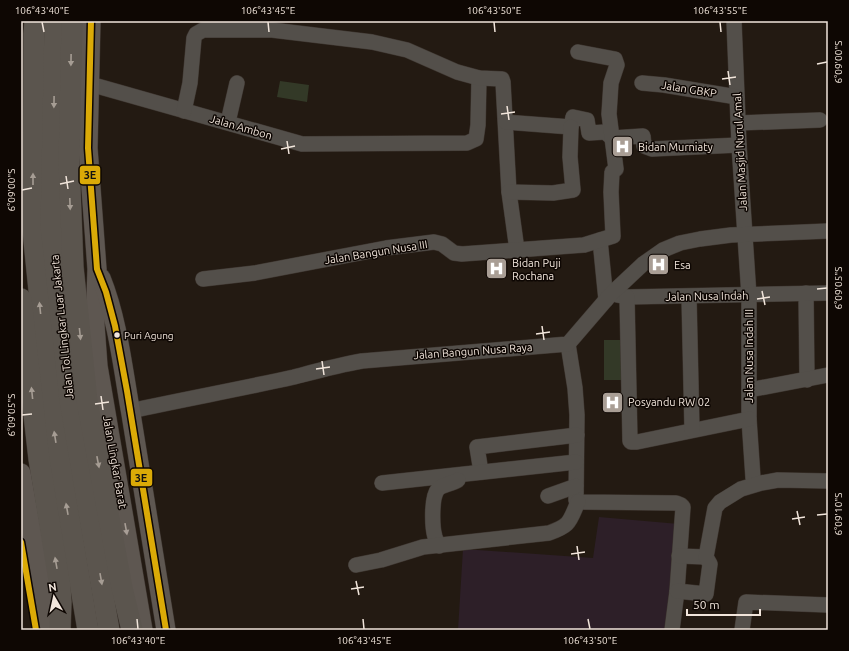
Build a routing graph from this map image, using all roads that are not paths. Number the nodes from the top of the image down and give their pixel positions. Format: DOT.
graph roads {
  1 [pos="55,21"];
  2 [pos="72,21"];
  3 [pos="91,21"];
  4 [pos="734,21"];
  5 [pos="34,28"];
  6 [pos="578,52"];
  7 [pos="479,78"];
  8 [pos="237,82"];
  9 [pos="642,83"];
  10 [pos="90,84"];
  11 [pos="21,90"];
  12 [pos="737,96"];
  13 [pos="184,111"];
  14 [pos="820,120"];
  15 [pos="228,122"];
  16 [pos="506,122"];
  17 [pos="738,123"];
  18 [pos="571,127"];
  19 [pos="612,138"];
  20 [pos="739,145"];
  21 [pos="509,192"];
  22 [pos="828,231"];
  23 [pos="745,234"];
  24 [pos="607,238"];
  25 [pos="517,250"];
  26 [pos="97,269"];
  27 [pos="203,279"];
  28 [pos="806,293"];
  29 [pos="828,293"];
  30 [pos="749,296"];
  31 [pos="609,297"];
  32 [pos="627,297"];
  33 [pos="689,297"];
  34 [pos="21,299"];
  35 [pos="568,344"];
  36 [pos="828,375"];
  37 [pos="807,380"];
  38 [pos="749,390"];
  39 [pos="130,411"];
  40 [pos="749,419"];
  41 [pos="692,430"];
  42 [pos="577,435"];
  43 [pos="576,462"];
  44 [pos="21,473"];
  45 [pos="474,473"];
  46 [pos="753,478"];
  47 [pos="828,482"];
  48 [pos="382,483"];
  49 [pos="576,486"];
  50 [pos="548,496"];
  51 [pos="578,502"];
  52 [pos="21,542"];
  53 [pos="439,546"];
  54 [pos="679,556"];
  55 [pos="706,557"];
  56 [pos="356,565"];
  57 [pos="677,591"];
  58 [pos="828,605"];
  59 [pos="36,630"];
  60 [pos="49,630"];
  61 [pos="60,630"];
  62 [pos="88,630"];
  63 [pos="109,630"];
  64 [pos="132,630"];
  65 [pos="143,630"];
  66 [pos="166,630"];
  67 [pos="672,630"];
  68 [pos="742,630"];
  1 -- 63 [label="highway, Jalan Tol Lingkar Luar Jakarta, one-way"];
  2 -- 64 [label="highway, one-way"];
  3 -- 10 [label="main road, Jalan Lingkar Barat"];
  4 -- 12 [label="street, Jalan Masjid Nurul Amal"];
  5 -- 11 [label="highway"];
  62 -- 5 [label="highway, Jalan Tol Lingkar Luar Jakarta, one-way"];
  6 -- 19 [label="street"];
  7 -- 13 [label="street"];
  7 -- 15 [label="street, Jalan Ambon"];
  7 -- 16 [label="street"];
  8 -- 15 [label="street"];
  9 -- 12 [label="street, Jalan GBKP"];
  10 -- 13 [label="street, Jalan Ambon"];
  10 -- 26 [label="main road, Jalan Lingkar Barat"];
  12 -- 17 [label="street, Jalan Masjid Nurul Amal"];
  13 -- 15 [label="street, Jalan Ambon"];
  14 -- 17 [label="street"];
  16 -- 18 [label="street"];
  16 -- 21 [label="street"];
  17 -- 20 [label="street, Jalan Masjid Nurul Amal"];
  18 -- 19 [label="street"];
  18 -- 21 [label="street"];
  19 -- 20 [label="street"];
  19 -- 24 [label="street"];
  20 -- 23 [label="street, Jalan Masjid Nurul Amal"];
  21 -- 25 [label="street"];
  22 -- 23 [label="street"];
  23 -- 30 [label="street, Jalan Nusa Indah III"];
  23 -- 31 [label="street"];
  24 -- 25 [label="street, Jalan Bangun Nusa III"];
  24 -- 31 [label="street"];
  25 -- 27 [label="street, Jalan Bangun Nusa III"];
  26 -- 39 [label="main road, Jalan Lingkar Barat"];
  26 -- 65 [label="main road, Jalan Lingkar Barat, one-way"];
  28 -- 29 [label="street, Jalan Nusa Indah"];
  28 -- 30 [label="street, Jalan Nusa Indah"];
  28 -- 37 [label="street"];
  30 -- 33 [label="street, Jalan Nusa Indah"];
  30 -- 38 [label="street, Jalan Nusa Indah III"];
  31 -- 32 [label="street, Jalan Nusa Indah"];
  31 -- 35 [label="street"];
  32 -- 33 [label="street, Jalan Nusa Indah"];
  32 -- 41 [label="street"];
  33 -- 41 [label="street"];
  61 -- 34 [label="highway, one-way"];
  35 -- 39 [label="street, Jalan Bangun Nusa Raya"];
  35 -- 42 [label="street"];
  36 -- 37 [label="street"];
  37 -- 38 [label="street"];
  38 -- 40 [label="street, Jalan Nusa Indah III"];
  39 -- 66 [label="main road, Jalan Lingkar Barat"];
  40 -- 41 [label="street"];
  40 -- 46 [label="street, Jalan Nusa Indah III"];
  42 -- 43 [label="street"];
  42 -- 45 [label="street"];
  43 -- 45 [label="street"];
  43 -- 49 [label="street"];
  44 -- 60 [label="main road"];
  45 -- 48 [label="street"];
  45 -- 53 [label="street"];
  47 -- 55 [label="street"];
  49 -- 50 [label="street"];
  49 -- 51 [label="street"];
  51 -- 53 [label="street"];
  51 -- 54 [label="street"];
  52 -- 59 [label="main road"];
  53 -- 56 [label="street"];
  54 -- 55 [label="street"];
  54 -- 57 [label="street"];
  55 -- 57 [label="street"];
  57 -- 67 [label="street"];
  58 -- 68 [label="street"];
}
